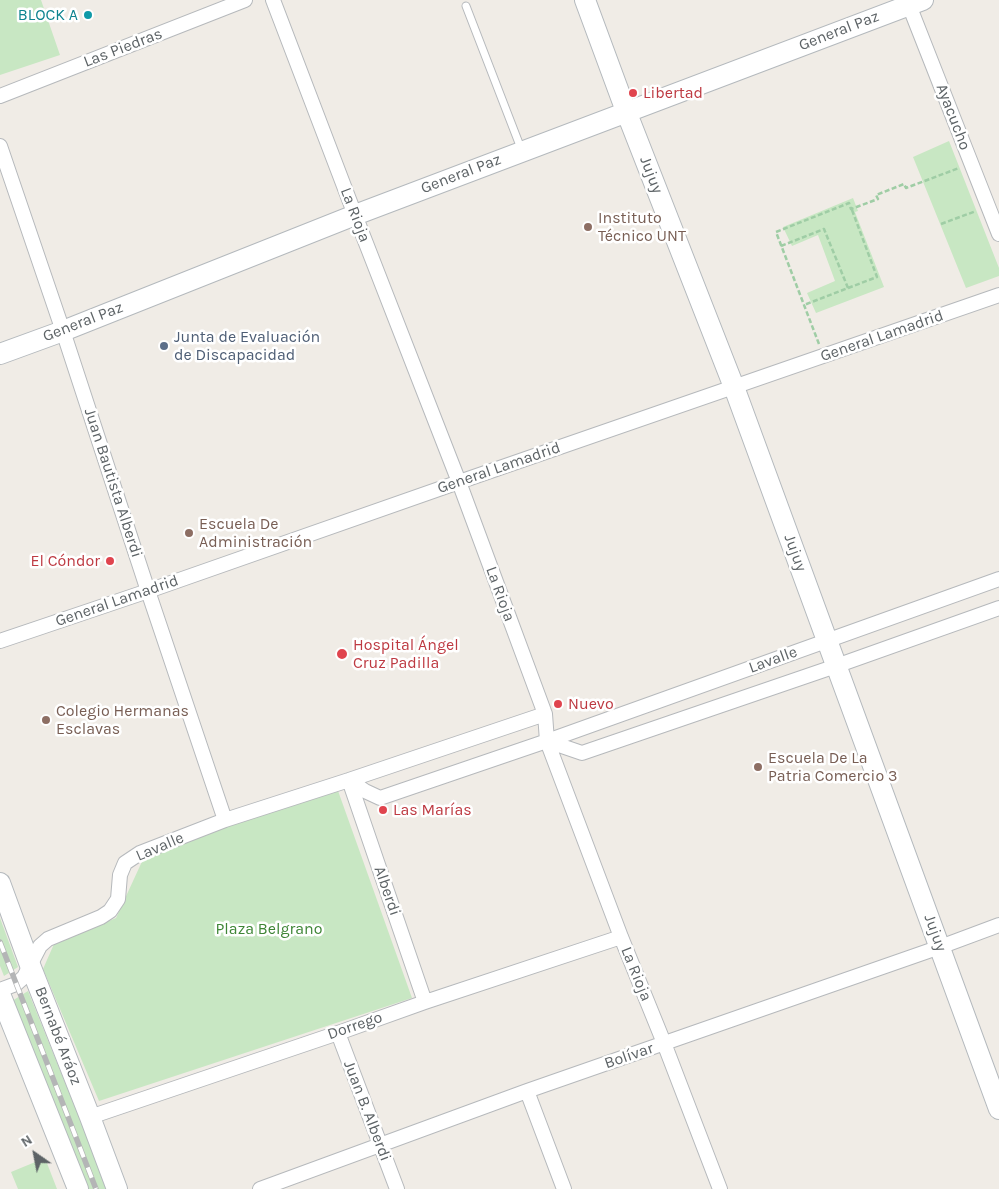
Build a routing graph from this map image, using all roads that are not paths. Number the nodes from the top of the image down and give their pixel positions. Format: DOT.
graph roads {
  1 [pos="245,0"];
  2 [pos="273,0"];
  3 [pos="585,0"];
  4 [pos="913,2"];
  5 [pos="466,6"];
  6 [pos="0,96"];
  7 [pos="626,111"];
  8 [pos="0,146"];
  9 [pos="522,151"];
  10 [pos="355,215"];
  11 [pos="999,234"];
  12 [pos="999,295"];
  13 [pos="63,331"];
  14 [pos="0,354"];
  15 [pos="734,387"];
  16 [pos="459,482"];
  17 [pos="999,579"];
  18 [pos="148,591"];
  19 [pos="999,608"];
  20 [pos="827,640"];
  21 [pos="0,641"];
  22 [pos="836,666"];
  23 [pos="545,714"];
  24 [pos="547,741"];
  25 [pos="349,780"];
  26 [pos="225,820"];
  27 [pos="0,883"];
  28 [pos="999,925"];
  29 [pos="621,937"];
  30 [pos="940,947"];
  31 [pos="30,965"];
  32 [pos="0,992"];
  33 [pos="425,1002"];
  34 [pos="338,1033"];
  35 [pos="664,1043"];
  36 [pos="527,1091"];
  37 [pos="999,1109"];
  38 [pos="90,1117"];
  39 [pos="381,1146"];
  40 [pos="78,1189"];
  41 [pos="117,1189"];
  42 [pos="260,1189"];
  43 [pos="397,1189"];
  44 [pos="564,1189"];
  45 [pos="720,1189"];
  1 -- 6 [label="street, Las Piedras"];
  2 -- 10 [label="street, La Rioja"];
  3 -- 7 [label="street, Jujuy"];
  4 -- 7 [label="street, General Paz"];
  4 -- 11 [label="street, Ayacucho"];
  5 -- 9 [label="lane"];
  7 -- 9 [label="street, General Paz"];
  7 -- 15 [label="street, Jujuy"];
  8 -- 13 [label="street, Juan Bautista Alberdi"];
  9 -- 10 [label="street, General Paz"];
  10 -- 13 [label="street, General Paz"];
  10 -- 16 [label="street, La Rioja"];
  12 -- 15 [label="street, General Lamadrid"];
  13 -- 14 [label="street, General Paz"];
  13 -- 18 [label="street, Juan Bautista Alberdi"];
  15 -- 16 [label="street, General Lamadrid"];
  15 -- 20 [label="street, Jujuy"];
  16 -- 18 [label="street, General Lamadrid"];
  16 -- 23 [label="street, La Rioja"];
  17 -- 20 [label="street, Lavalle"];
  18 -- 21 [label="street, General Lamadrid"];
  18 -- 26 [label="street, Juan Bautista Alberdi"];
  19 -- 22 [label="street, Lavalle"];
  20 -- 22 [label="street, Jujuy"];
  20 -- 24 [label="street, Lavalle"];
  22 -- 24 [label="street, Lavalle"];
  22 -- 30 [label="street, Jujuy"];
  23 -- 24 [label="street, La Rioja"];
  23 -- 25 [label="street, Lavalle"];
  24 -- 25 [label="street, Lavalle"];
  24 -- 29 [label="street, La Rioja"];
  25 -- 26 [label="street, Lavalle"];
  25 -- 33 [label="street, Alberdi"];
  26 -- 31 [label="street, Lavalle"];
  27 -- 31 [label="street, Bernabé Aráoz"];
  28 -- 30 [label="street, Bolívar"];
  29 -- 33 [label="street, Dorrego"];
  29 -- 35 [label="street, La Rioja"];
  30 -- 35 [label="street, Bolívar"];
  30 -- 37 [label="street, Jujuy"];
  31 -- 32 [label="street, Lavalle"];
  31 -- 38 [label="street, Bernabé Aráoz"];
  32 -- 40 [label="street"];
  33 -- 34 [label="street, Dorrego"];
  34 -- 38 [label="street, Dorrego"];
  34 -- 39 [label="street, Juan B. Alberdi"];
  35 -- 36 [label="street, Bolívar"];
  35 -- 45 [label="street, La Rioja"];
  36 -- 39 [label="street, Bolívar"];
  36 -- 44 [label="street"];
  38 -- 41 [label="street, Bernabé Aráoz"];
  39 -- 42 [label="street, Bolívar"];
  39 -- 43 [label="street, Juan B. Alberdi"];
}
